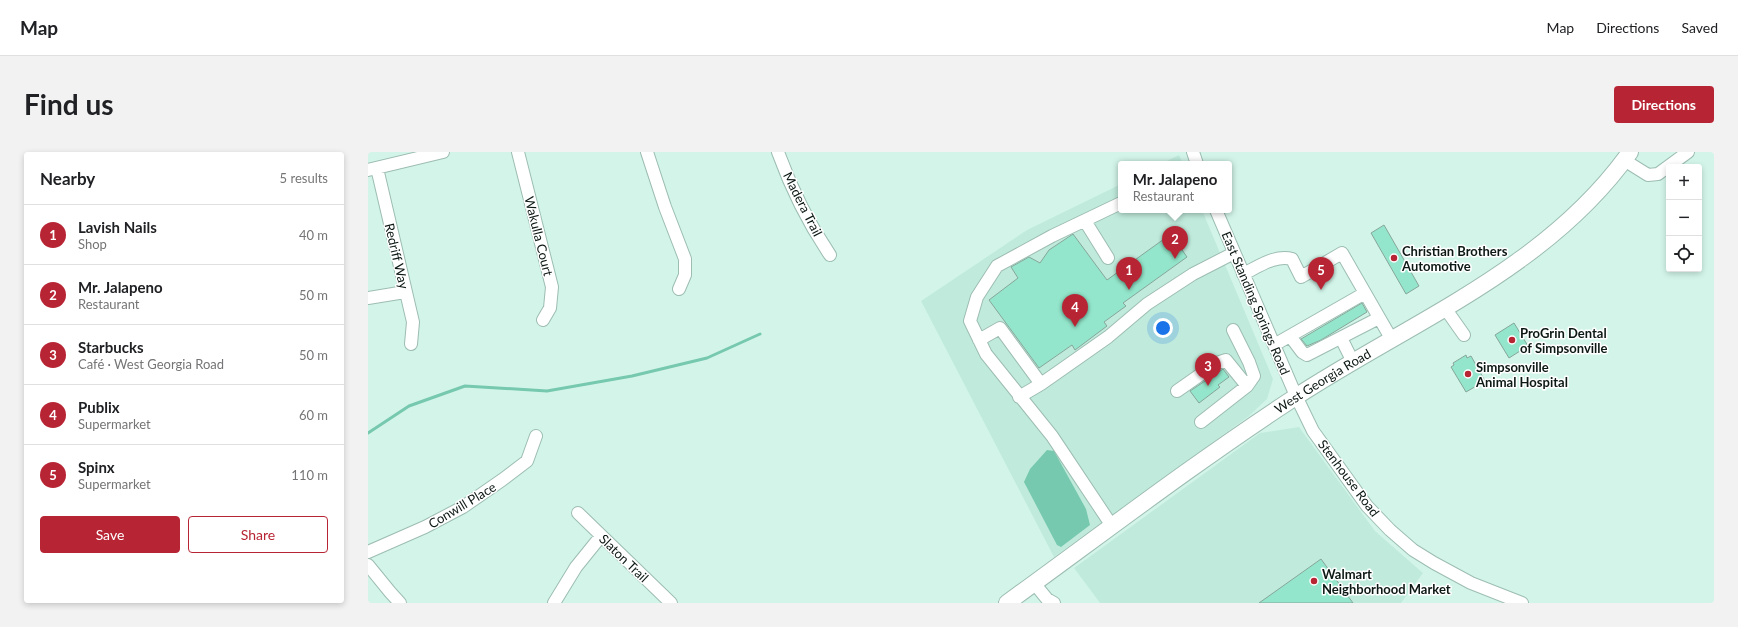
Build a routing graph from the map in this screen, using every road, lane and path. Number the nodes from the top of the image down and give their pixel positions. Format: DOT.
graph roads {
  1 [pos="443,152"];
  2 [pos="518,152"];
  3 [pos="647,152"];
  4 [pos="778,152"];
  5 [pos="1688,152"];
  6 [pos="1627,156"];
  7 [pos="373,169"];
  8 [pos="1118,204"];
  9 [pos="1217,213"];
  10 [pos="1085,221"];
  11 [pos="1234,254"];
  12 [pos="830,255"];
  13 [pos="1108,258"];
  14 [pos="1243,274"];
  15 [pos="679,289"];
  16 [pos="405,292"];
  17 [pos="1365,293"];
  18 [pos="368,298"];
  19 [pos="1445,308"];
  20 [pos="1379,318"];
  21 [pos="543,320"];
  22 [pos="1233,330"];
  23 [pos="1290,336"];
  24 [pos="1464,336"];
  25 [pos="1341,338"];
  26 [pos="979,340"];
  27 [pos="1392,340"];
  28 [pos="411,344"];
  29 [pos="1274,345"];
  30 [pos="1353,362"];
  31 [pos="1040,384"];
  32 [pos="1247,386"];
  33 [pos="1177,391"];
  34 [pos="1296,396"];
  35 [pos="1019,397"];
  36 [pos="1201,422"];
  37 [pos="536,436"];
  38 [pos="578,513"];
  39 [pos="1112,526"];
  40 [pos="601,536"];
  41 [pos="368,552"];
  42 [pos="368,565"];
  43 [pos="1034,583"];
  44 [pos="400,603"];
  45 [pos="554,603"];
  46 [pos="671,603"];
  47 [pos="1007,603"];
  48 [pos="1054,603"];
  49 [pos="1522,603"];
  1 -- 7 [label="street"];
  2 -- 21 [label="street, Wakulla Court"];
  3 -- 15 [label="street"];
  4 -- 12 [label="street, Madera Trail"];
  5 -- 6 [label="street"];
  6 -- 19 [label="main road, West Georgia Road"];
  7 -- 16 [label="street, Redriff Way"];
  8 -- 10 [label="street"];
  9 -- 11 [label="street, East Standing Springs Road"];
  10 -- 13 [label="street"];
  10 -- 26 [label="street"];
  11 -- 14 [label="street, East Standing Springs Road"];
  11 -- 31 [label="street"];
  14 -- 17 [label="street"];
  14 -- 29 [label="street, East Standing Springs Road"];
  16 -- 18 [label="street"];
  16 -- 28 [label="street, Redriff Way"];
  17 -- 20 [label="street"];
  17 -- 23 [label="street"];
  19 -- 24 [label="street"];
  19 -- 27 [label="main road, West Georgia Road"];
  20 -- 25 [label="street"];
  20 -- 27 [label="street"];
  22 -- 32 [label="street"];
  23 -- 25 [label="street"];
  23 -- 29 [label="street"];
  25 -- 30 [label="street"];
  26 -- 31 [label="street"];
  26 -- 35 [label="street"];
  27 -- 30 [label="main road, West Georgia Road"];
  29 -- 34 [label="street, East Standing Springs Road"];
  30 -- 34 [label="main road, West Georgia Road"];
  31 -- 35 [label="street"];
  32 -- 33 [label="street"];
  32 -- 36 [label="street"];
  34 -- 39 [label="main road, West Georgia Road"];
  34 -- 49 [label="street, Stenhouse Road"];
  35 -- 39 [label="street"];
  37 -- 41 [label="street, Conwill Place"];
  38 -- 40 [label="street, Slaton Trail"];
  39 -- 43 [label="main road, West Georgia Road"];
  40 -- 45 [label="street"];
  40 -- 46 [label="street, Slaton Trail"];
  42 -- 44 [label="street"];
  43 -- 47 [label="main road, West Georgia Road"];
  43 -- 48 [label="street"];
}
